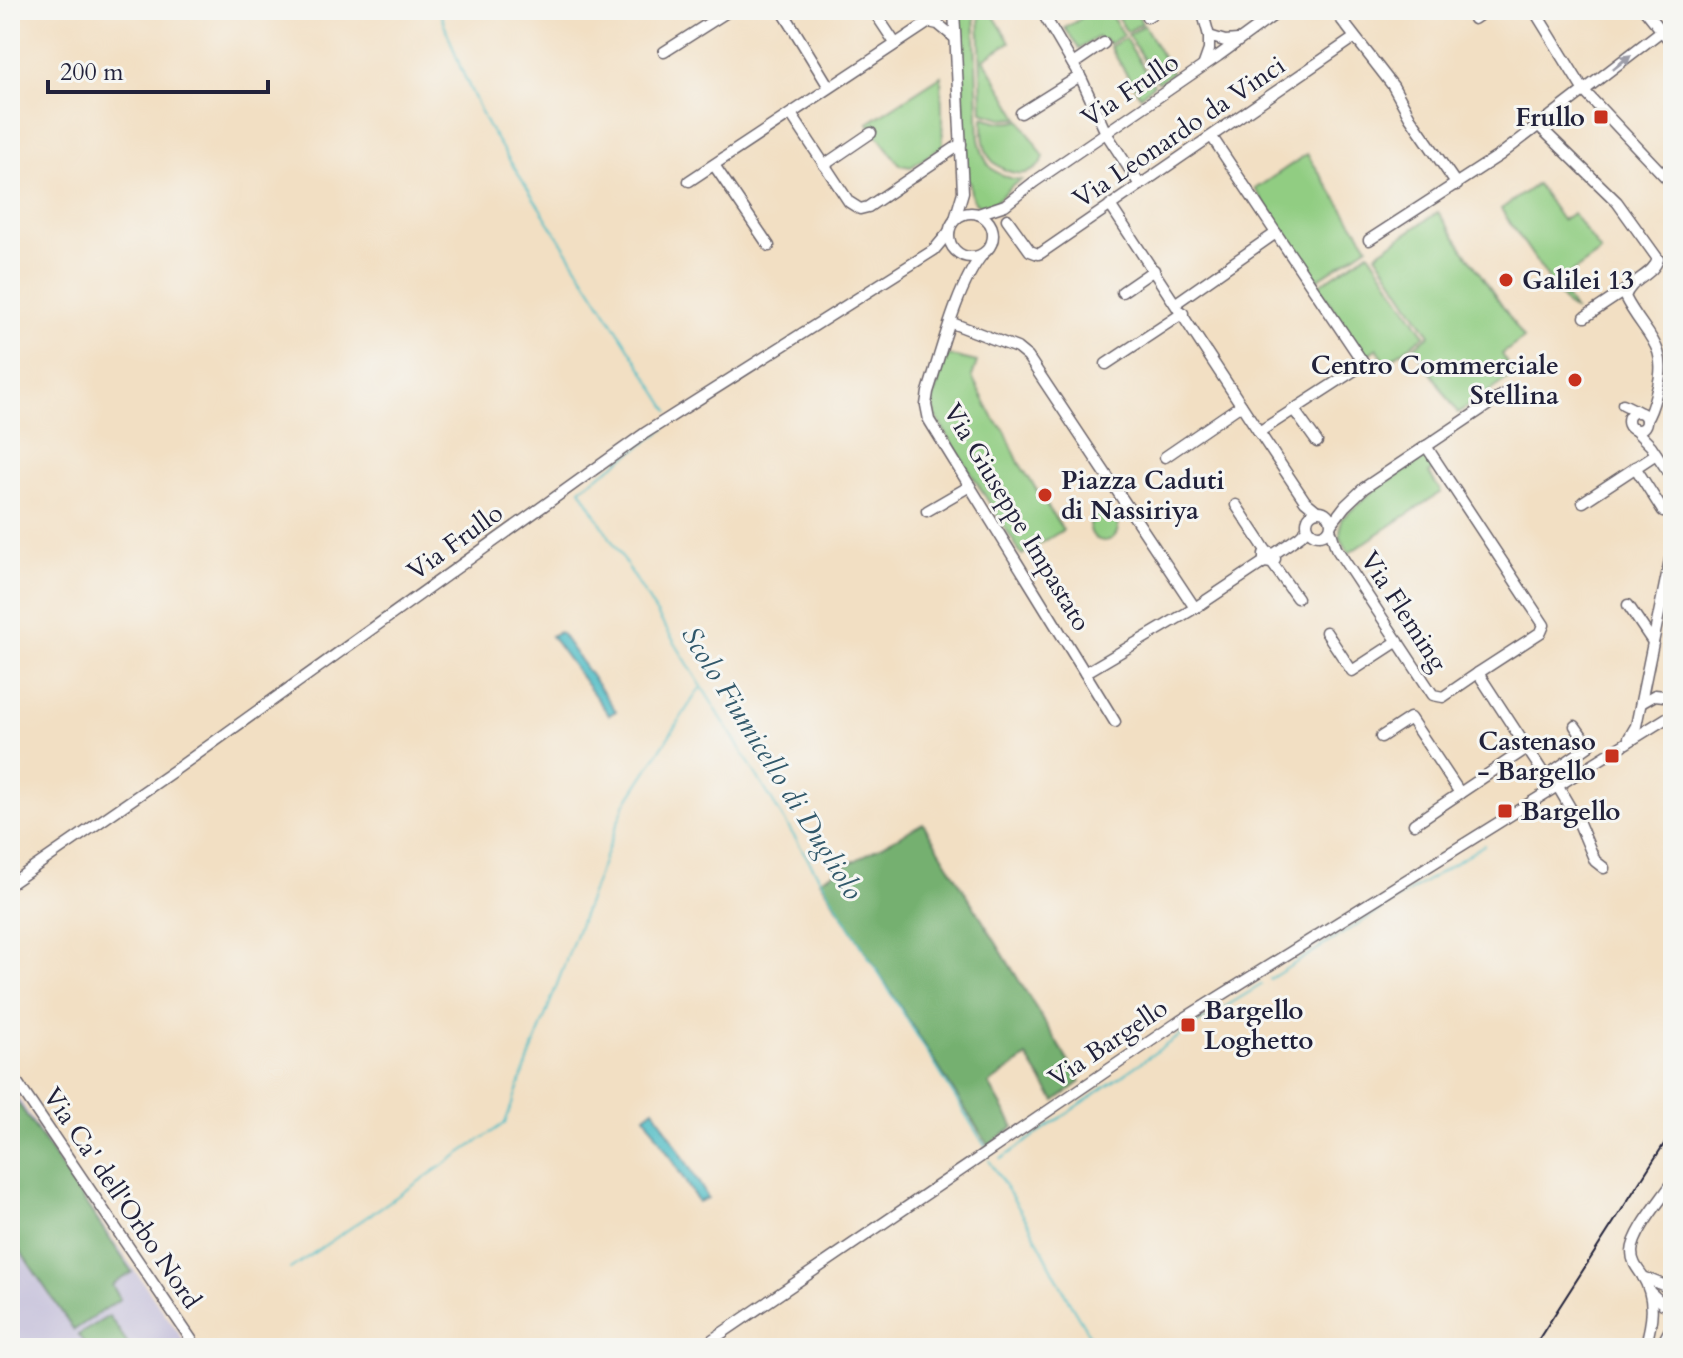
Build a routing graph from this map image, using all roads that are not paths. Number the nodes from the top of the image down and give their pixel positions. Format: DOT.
graph roads {
  1 [pos="730,10"];
  2 [pos="782,10"];
  3 [pos="873,10"];
  4 [pos="1041,10"];
  5 [pos="1158,10"];
  6 [pos="1202,10"];
  7 [pos="1281,10"];
  8 [pos="1334,10"];
  9 [pos="1487,10"];
  10 [pos="1534,10"];
  11 [pos="1645,10"];
  12 [pos="954,16"];
  13 [pos="1147,17"];
  14 [pos="936,18"];
  15 [pos="1474,19"];
  16 [pos="1660,32"];
  17 [pos="955,38"];
  18 [pos="1211,38"];
  19 [pos="1354,38"];
  20 [pos="1240,40"];
  21 [pos="895,43"];
  22 [pos="1104,43"];
  23 [pos="1673,45"];
  24 [pos="664,52"];
  25 [pos="1221,54"];
  26 [pos="1073,64"];
  27 [pos="1201,68"];
  28 [pos="1080,76"];
  29 [pos="829,87"];
  30 [pos="1584,91"];
  31 [pos="1021,113"];
  32 [pos="791,114"];
  33 [pos="1538,125"];
  34 [pos="871,133"];
  35 [pos="1106,133"];
  36 [pos="1212,137"];
  37 [pos="961,144"];
  38 [pos="714,165"];
  39 [pos="824,165"];
  40 [pos="689,181"];
  41 [pos="1140,185"];
  42 [pos="1457,185"];
  43 [pos="1673,185"];
  44 [pos="963,192"];
  45 [pos="1005,205"];
  46 [pos="1110,205"];
  47 [pos="976,214"];
  48 [pos="955,219"];
  49 [pos="1007,219"];
  50 [pos="949,232"];
  51 [pos="993,233"];
  52 [pos="1276,233"];
  53 [pos="1369,240"];
  54 [pos="769,246"];
  55 [pos="934,250"];
  56 [pos="958,254"];
  57 [pos="982,255"];
  58 [pos="1154,270"];
  59 [pos="1627,289"];
  60 [pos="962,290"];
  61 [pos="1122,292"];
  62 [pos="1176,303"];
  63 [pos="1183,313"];
  64 [pos="1585,317"];
  65 [pos="952,323"];
  66 [pos="1106,364"];
  67 [pos="1504,394"];
  68 [pos="1241,405"];
  69 [pos="1294,410"];
  70 [pos="1643,417"];
  71 [pos="1631,424"];
  72 [pos="1259,432"];
  73 [pos="1317,442"];
  74 [pos="1426,446"];
  75 [pos="1653,450"];
  76 [pos="1165,457"];
  77 [pos="1635,467"];
  78 [pos="1673,479"];
  79 [pos="970,486"];
  80 [pos="1305,501"];
  81 [pos="1583,502"];
  82 [pos="1236,505"];
  83 [pos="1345,506"];
  84 [pos="927,511"];
  85 [pos="1320,511"];
  86 [pos="1663,511"];
  87 [pos="1331,526"];
  88 [pos="1310,531"];
  89 [pos="1673,545"];
  90 [pos="1336,548"];
  91 [pos="1269,558"];
  92 [pos="1297,598"];
  93 [pos="1628,605"];
  94 [pos="1195,608"];
  95 [pos="1326,632"];
  96 [pos="1398,641"];
  97 [pos="1653,642"];
  98 [pos="1085,673"];
  99 [pos="1478,673"];
  100 [pos="1646,678"];
  101 [pos="1661,695"];
  102 [pos="1673,697"];
  103 [pos="1641,703"];
  104 [pos="1673,714"];
  105 [pos="1115,722"];
  106 [pos="1575,726"];
  107 [pos="1381,737"];
  108 [pos="1625,743"];
  109 [pos="1527,748"];
  110 [pos="1546,776"];
  111 [pos="1555,787"];
  112 [pos="1460,793"];
  113 [pos="1414,824"];
  114 [pos="1604,868"];
  115 [pos="10,884"];
  116 [pos="10,1072"];
  117 [pos="1673,1182"];
  118 [pos="1643,1277"];
  119 [pos="1673,1282"];
  120 [pos="1658,1283"];
  121 [pos="1649,1292"];
  122 [pos="1673,1293"];
  123 [pos="1673,1306"];
  124 [pos="1673,1326"];
  125 [pos="197,1348"];
  126 [pos="700,1348"];
  127 [pos="1645,1348"];
  128 [pos="1661,1348"];
  1 -- 24 [label="street"];
  2 -- 29 [label="street"];
  3 -- 21 [label="street"];
  4 -- 26 [label="street"];
  5 -- 13 [label="street"];
  6 -- 18 [label="street"];
  7 -- 20 [label="street, Via Frullo"];
  8 -- 19 [label="street"];
  9 -- 15 [label="street"];
  10 -- 30 [label="street"];
  11 -- 16 [label="street"];
  12 -- 14 [label="street"];
  12 -- 17 [label="street"];
  14 -- 17 [label="street"];
  14 -- 21 [label="street"];
  16 -- 23 [label="street"];
  30 -- 16 [label="street, one-way"];
  17 -- 37 [label="street"];
  18 -- 20 [label="street"];
  18 -- 25 [label="street"];
  18 -- 27 [label="street"];
  19 -- 36 [label="street, Via Leonardo da Vinci"];
  19 -- 42 [label="street"];
  20 -- 25 [label="street, Via Frullo"];
  21 -- 29 [label="street"];
  22 -- 26 [label="street"];
  25 -- 27 [label="street, Via Frullo"];
  26 -- 28 [label="street"];
  27 -- 35 [label="street, Via Frullo"];
  28 -- 31 [label="street"];
  28 -- 35 [label="street"];
  29 -- 32 [label="street"];
  30 -- 33 [label="street"];
  30 -- 43 [label="street"];
  32 -- 38 [label="street"];
  32 -- 39 [label="street"];
  33 -- 42 [label="street"];
  33 -- 59 [label="street"];
  34 -- 39 [label="street"];
  35 -- 41 [label="street"];
  35 -- 45 [label="street, Via Frullo"];
  36 -- 41 [label="street, Via Leonardo da Vinci"];
  36 -- 52 [label="street"];
  37 -- 39 [label="street"];
  37 -- 44 [label="street"];
  38 -- 40 [label="street"];
  38 -- 54 [label="street"];
  41 -- 46 [label="street, Via Leonardo da Vinci"];
  42 -- 53 [label="street"];
  44 -- 47 [label="street"];
  44 -- 48 [label="street"];
  45 -- 47 [label="street"];
  45 -- 51 [label="street"];
  46 -- 49 [label="street, Via Leonardo da Vinci"];
  46 -- 58 [label="street"];
  47 -- 48 [label="street"];
  47 -- 51 [label="street"];
  48 -- 50 [label="street"];
  50 -- 55 [label="street, Via Frullo"];
  50 -- 56 [label="street"];
  51 -- 57 [label="street"];
  52 -- 62 [label="street"];
  52 -- 69 [label="street"];
  55 -- 56 [label="street"];
  55 -- 115 [label="street, Via Frullo"];
  56 -- 57 [label="street"];
  56 -- 60 [label="street, Via Giuseppe Impastato"];
  57 -- 60 [label="street, Via Giuseppe Impastato"];
  58 -- 61 [label="street"];
  58 -- 62 [label="street"];
  59 -- 64 [label="street"];
  59 -- 70 [label="street"];
  60 -- 65 [label="street, Via Giuseppe Impastato"];
  62 -- 63 [label="street"];
  63 -- 66 [label="street"];
  63 -- 68 [label="street"];
  65 -- 79 [label="street, Via Giuseppe Impastato"];
  65 -- 94 [label="street"];
  67 -- 74 [label="street"];
  68 -- 72 [label="street"];
  68 -- 76 [label="street"];
  69 -- 72 [label="street"];
  69 -- 73 [label="street"];
  70 -- 71 [label="street"];
  70 -- 71 [label="street"];
  70 -- 75 [label="street"];
  71 -- 75 [label="street"];
  72 -- 80 [label="street"];
  74 -- 83 [label="street"];
  74 -- 99 [label="street"];
  75 -- 77 [label="street"];
  75 -- 78 [label="street"];
  77 -- 81 [label="street"];
  77 -- 86 [label="street"];
  79 -- 84 [label="street"];
  79 -- 98 [label="street, Via Giuseppe Impastato"];
  80 -- 85 [label="street, Via Fleming"];
  80 -- 88 [label="street"];
  82 -- 91 [label="street"];
  83 -- 85 [label="street"];
  83 -- 87 [label="street"];
  85 -- 87 [label="street, Via Fleming"];
  85 -- 88 [label="street"];
  87 -- 88 [label="street"];
  87 -- 90 [label="street, Via Fleming"];
  88 -- 90 [label="street, Via Fleming"];
  88 -- 91 [label="street, Via Giuseppe Impastato"];
  89 -- 97 [label="street"];
  90 -- 96 [label="street, Via Fleming"];
  91 -- 92 [label="street"];
  91 -- 94 [label="street, Via Giuseppe Impastato"];
  93 -- 97 [label="street"];
  94 -- 98 [label="street, Via Giuseppe Impastato"];
  95 -- 96 [label="street"];
  96 -- 99 [label="street, Via Fleming"];
  97 -- 100 [label="street"];
  98 -- 105 [label="street, Via Giuseppe Impastato"];
  99 -- 109 [label="street"];
  100 -- 101 [label="street"];
  100 -- 103 [label="street"];
  101 -- 102 [label="street"];
  101 -- 103 [label="street"];
  103 -- 108 [label="street"];
  104 -- 108 [label="street, Via Bargello"];
  106 -- 110 [label="street"];
  107 -- 112 [label="street"];
  108 -- 111 [label="street, Via Bargello"];
  109 -- 110 [label="street"];
  109 -- 112 [label="street"];
  110 -- 111 [label="street"];
  111 -- 114 [label="street"];
  111 -- 126 [label="street, Via Bargello"];
  112 -- 113 [label="street"];
  116 -- 125 [label="street, Via Ca' dell'Orbo Nord"];
  117 -- 118 [label="street"];
  118 -- 120 [label="street"];
  118 -- 121 [label="street"];
  119 -- 120 [label="street"];
  120 -- 122 [label="street"];
  121 -- 123 [label="street"];
  121 -- 127 [label="street"];
  124 -- 128 [label="main road"];
}
